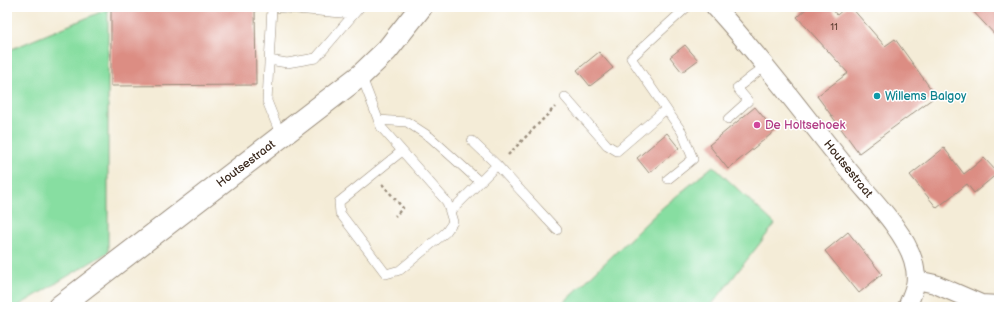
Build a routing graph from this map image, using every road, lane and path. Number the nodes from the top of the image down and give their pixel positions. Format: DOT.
graph roads {
  1 [pos="273,7"];
  2 [pos="420,7"];
  3 [pos="687,7"];
  4 [pos="715,7"];
  5 [pos="356,11"];
  6 [pos="269,60"];
  7 [pos="765,66"];
  8 [pos="361,75"];
  9 [pos="565,97"];
  10 [pos="666,110"];
  11 [pos="728,119"];
  12 [pos="378,120"];
  13 [pos="282,137"];
  14 [pos="472,141"];
  15 [pos="402,150"];
  16 [pos="497,165"];
  17 [pos="373,174"];
  18 [pos="668,179"];
  19 [pos="480,182"];
  20 [pos="450,212"];
  21 [pos="395,216"];
  22 [pos="557,230"];
  23 [pos="917,280"];
  24 [pos="999,305"];
  25 [pos="59,307"];
  26 [pos="908,307"];
  1 -- 5 [label="lane"];
  1 -- 6 [label="lane"];
  2 -- 8 [label="street, Houtsestraat"];
  3 -- 10 [label="lane"];
  4 -- 7 [label="street, Houtsestraat"];
  5 -- 6 [label="lane"];
  6 -- 13 [label="lane"];
  7 -- 11 [label="lane"];
  7 -- 23 [label="street, Houtsestraat"];
  8 -- 12 [label="lane"];
  8 -- 13 [label="street, Houtsestraat"];
  9 -- 10 [label="lane"];
  9 -- 16 [label="path"];
  10 -- 18 [label="lane"];
  12 -- 15 [label="lane"];
  12 -- 19 [label="lane"];
  13 -- 25 [label="street, Houtsestraat"];
  14 -- 16 [label="lane"];
  15 -- 17 [label="lane"];
  15 -- 20 [label="lane"];
  16 -- 19 [label="lane"];
  16 -- 22 [label="lane"];
  17 -- 20 [label="lane"];
  17 -- 21 [label="path"];
  19 -- 20 [label="lane"];
  23 -- 24 [label="street"];
  23 -- 26 [label="street, Houtsestraat"];
}
